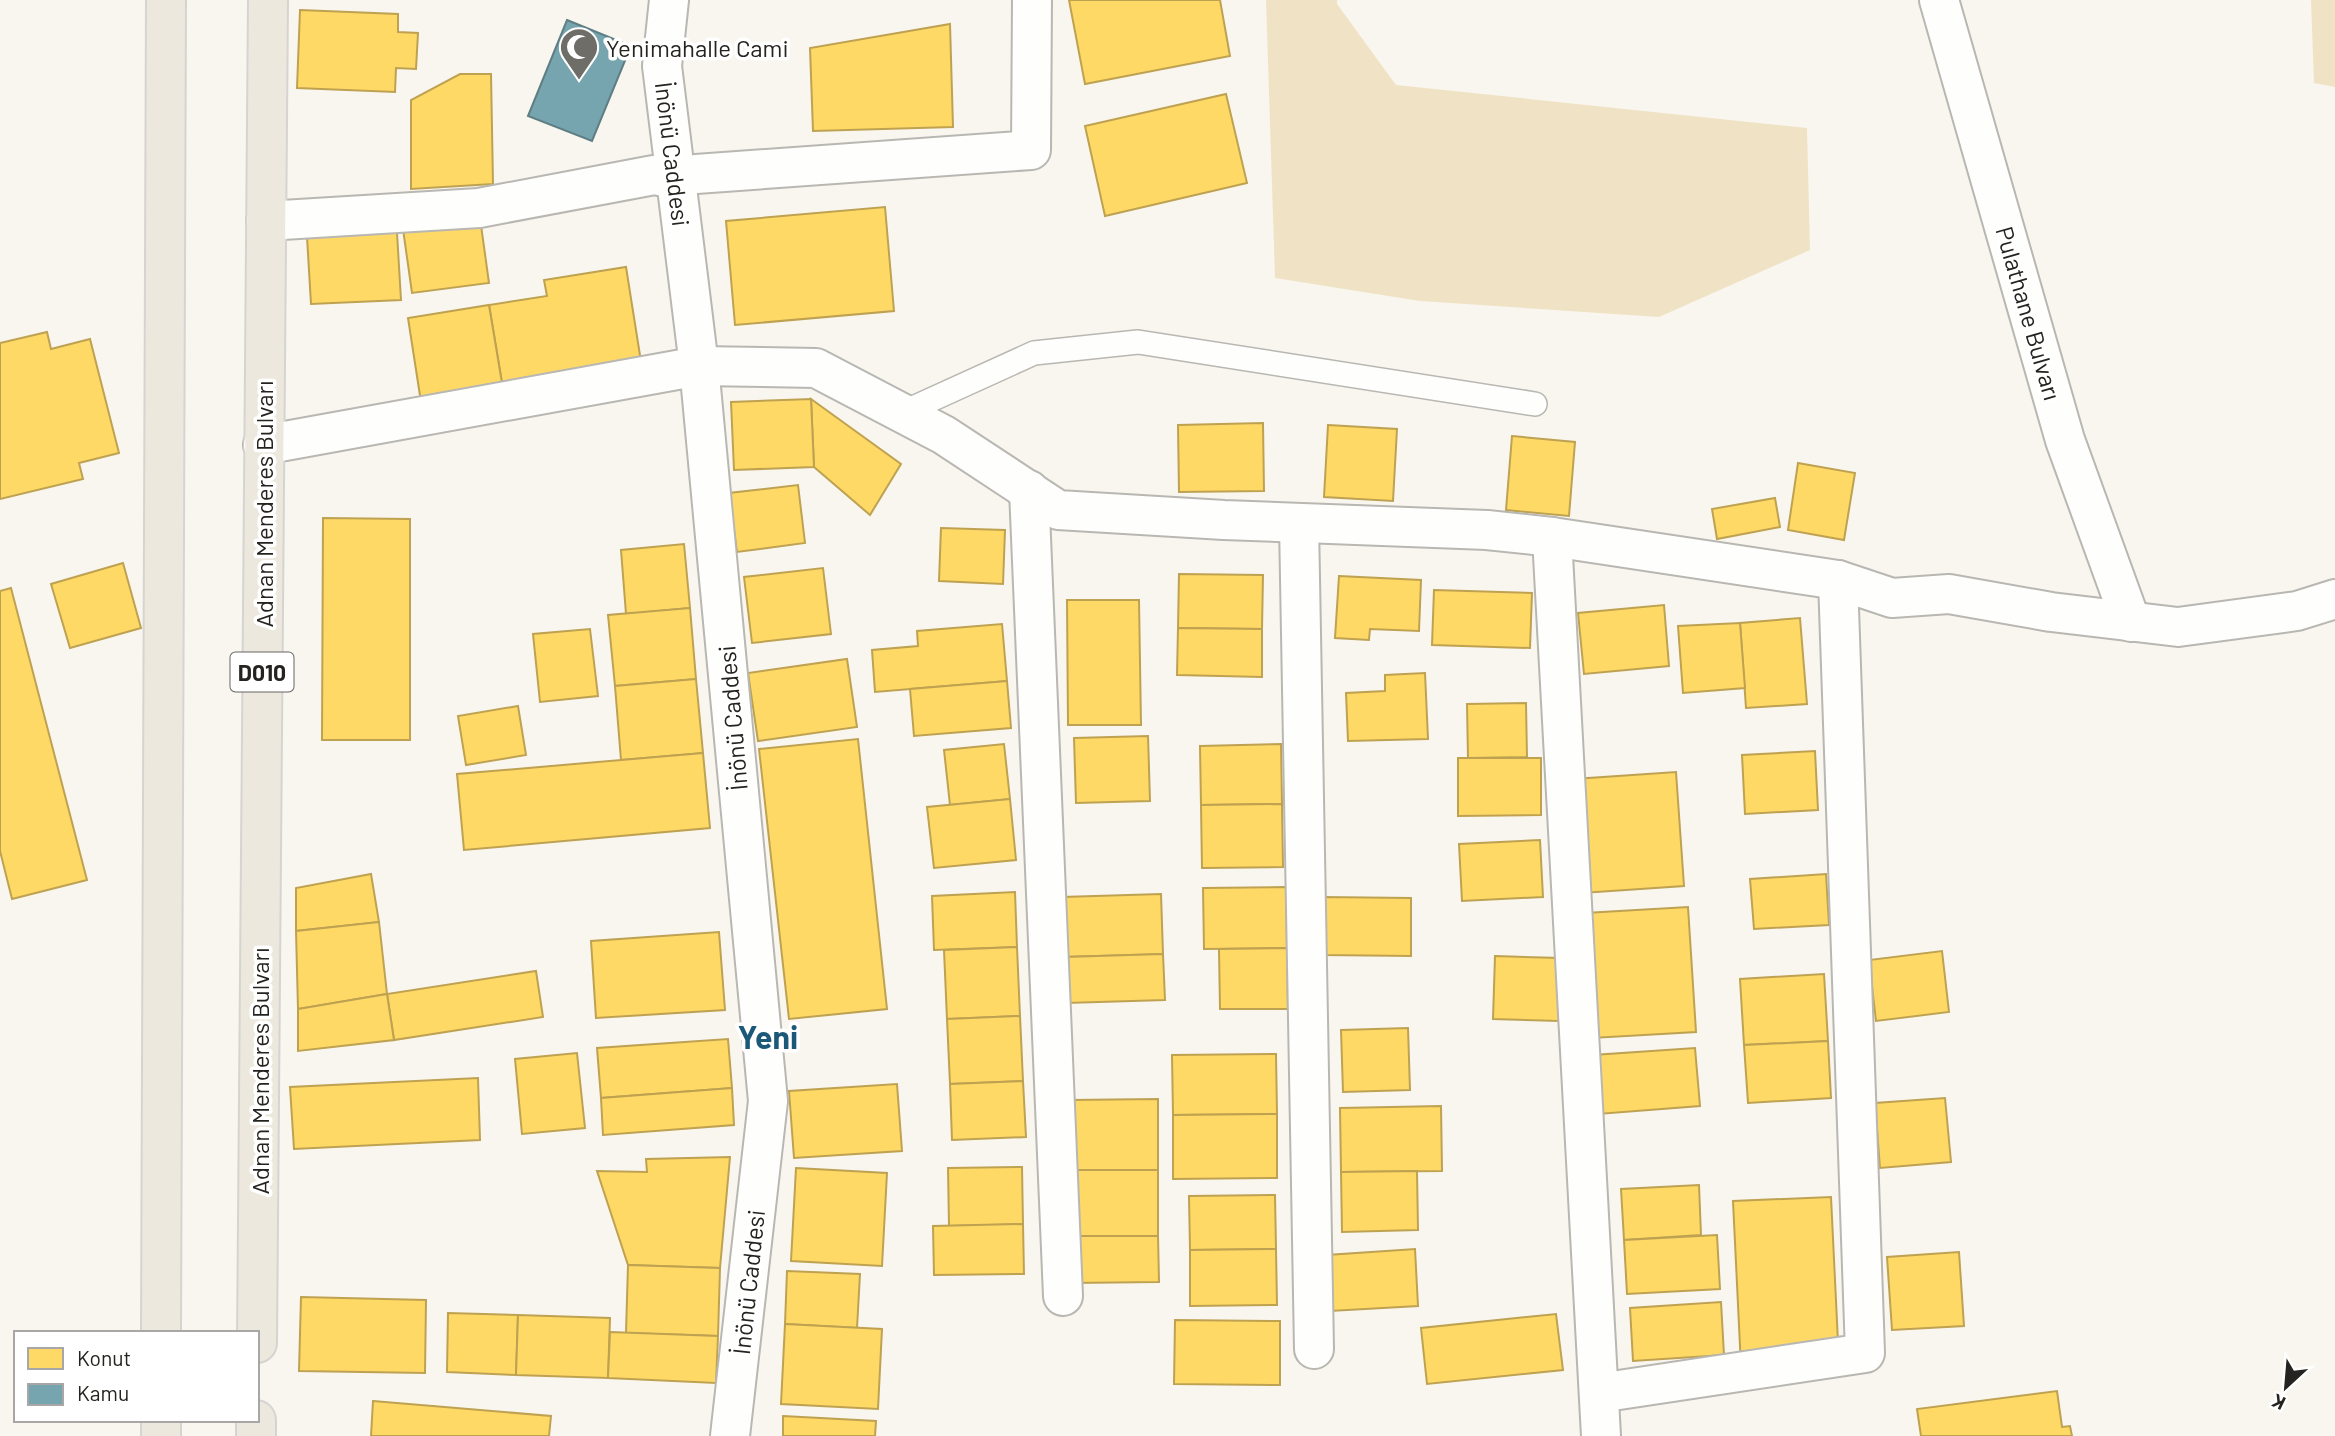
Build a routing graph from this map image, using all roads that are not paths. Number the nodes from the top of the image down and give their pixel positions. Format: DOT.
graph roads {
  1 [pos="166,0"];
  2 [pos="268,0"];
  3 [pos="669,0"];
  4 [pos="1032,0"];
  5 [pos="1939,0"];
  6 [pos="676,179"];
  7 [pos="266,220"];
  8 [pos="699,366"];
  9 [pos="1535,404"];
  10 [pos="902,413"];
  11 [pos="263,446"];
  12 [pos="1029,491"];
  13 [pos="1299,523"];
  14 [pos="1552,537"];
  15 [pos="1838,580"];
  16 [pos="2335,599"];
  17 [pos="2131,622"];
  18 [pos="1063,1296"];
  19 [pos="162,1331"];
  20 [pos="257,1331"];
  21 [pos="1314,1349"];
  22 [pos="1599,1393"];
  23 [pos="730,1436"];
  24 [pos="1601,1436"];
  1 -- 19 [label="highway"];
  2 -- 7 [label="highway, Adnan Menderes Bulvarı / D010"];
  3 -- 6 [label="street, İnönü Caddesi"];
  4 -- 6 [label="street"];
  5 -- 17 [label="street, Pulathane Bulvarı"];
  6 -- 7 [label="street"];
  6 -- 8 [label="street, İnönü Caddesi"];
  7 -- 11 [label="highway, Adnan Menderes Bulvarı / D010"];
  8 -- 10 [label="street"];
  8 -- 11 [label="street"];
  8 -- 23 [label="street, İnönü Caddesi"];
  9 -- 10 [label="lane"];
  10 -- 12 [label="street"];
  11 -- 20 [label="highway, Adnan Menderes Bulvarı / D010"];
  12 -- 13 [label="street"];
  12 -- 18 [label="street"];
  13 -- 14 [label="street"];
  13 -- 21 [label="street"];
  14 -- 15 [label="street"];
  14 -- 22 [label="street"];
  15 -- 17 [label="street"];
  15 -- 22 [label="street"];
  16 -- 17 [label="street"];
  22 -- 24 [label="street"];
}
